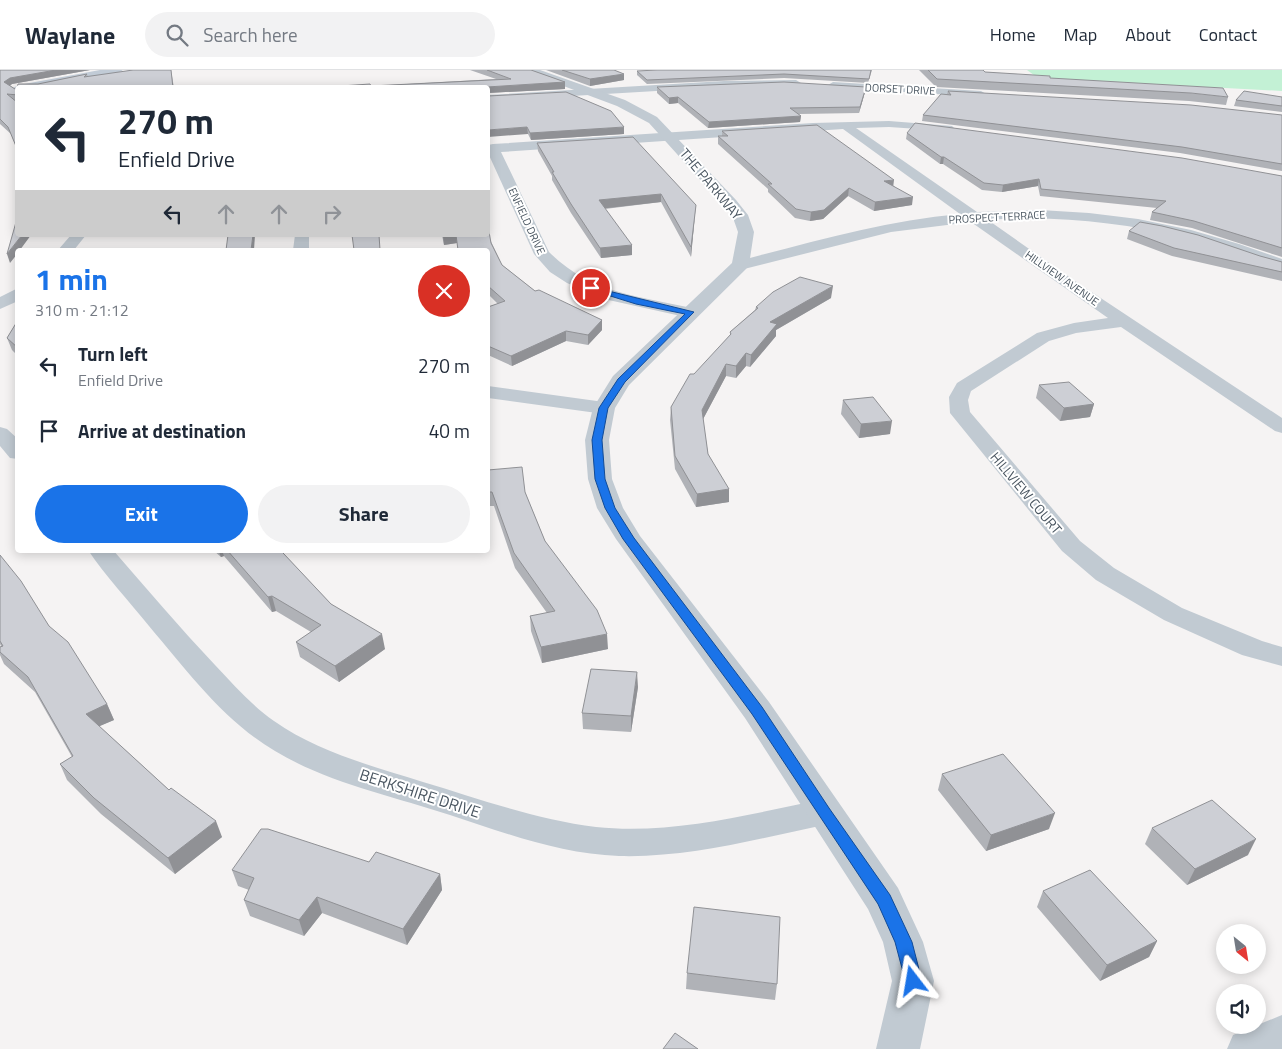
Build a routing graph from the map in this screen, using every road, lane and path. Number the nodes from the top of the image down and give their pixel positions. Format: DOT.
graph roads {
  1 [pos="118,70"];
  2 [pos="530,70"];
  3 [pos="806,84"];
  4 [pos="37,85"];
  5 [pos="825,85"];
  6 [pos="592,92"];
  7 [pos="993,95"];
  8 [pos="490,98"];
  9 [pos="846,124"];
  10 [pos="956,129"];
  11 [pos="670,136"];
  12 [pos="490,148"];
  13 [pos="974,217"];
  14 [pos="77,237"];
  15 [pos="68,248"];
  16 [pos="1282,264"];
  17 [pos="740,265"];
  18 [pos="15,295"];
  19 [pos="0,304"];
  20 [pos="690,312"];
  21 [pos="1125,321"];
  22 [pos="490,392"];
  23 [pos="604,408"];
  24 [pos="1282,426"];
  25 [pos="0,433"];
  26 [pos="15,450"];
  27 [pos="103,553"];
  28 [pos="1282,657"];
  29 [pos="824,812"];
  30 [pos="1282,1034"];
  31 [pos="898,1049"];
  32 [pos="1247,1049"];
  1 -- 4 [label="main road"];
  2 -- 6 [label="street, THE PARKWAY"];
  3 -- 6 [label="street"];
  5 -- 7 [label="street, DORSET DRIVE"];
  6 -- 8 [label="street"];
  6 -- 11 [label="street, THE PARKWAY"];
  9 -- 10 [label="street"];
  9 -- 11 [label="street"];
  9 -- 13 [label="street, HILLVIEW AVENUE"];
  11 -- 12 [label="street"];
  11 -- 17 [label="street, THE PARKWAY"];
  12 -- 20 [label="street, ENFIELD DRIVE"];
  13 -- 16 [label="street, PROSPECT TERRACE"];
  13 -- 17 [label="street, PROSPECT TERRACE"];
  13 -- 21 [label="street, HILLVIEW AVENUE"];
  14 -- 15 [label="street"];
  17 -- 20 [label="street"];
  18 -- 19 [label="street"];
  20 -- 23 [label="street"];
  21 -- 24 [label="street, HILLVIEW AVENUE"];
  21 -- 28 [label="street, HILLVIEW COURT"];
  22 -- 23 [label="street"];
  23 -- 29 [label="street"];
  25 -- 26 [label="street"];
  27 -- 29 [label="street, BERKSHIRE DRIVE"];
  29 -- 31 [label="street"];
  30 -- 32 [label="street"];
}
